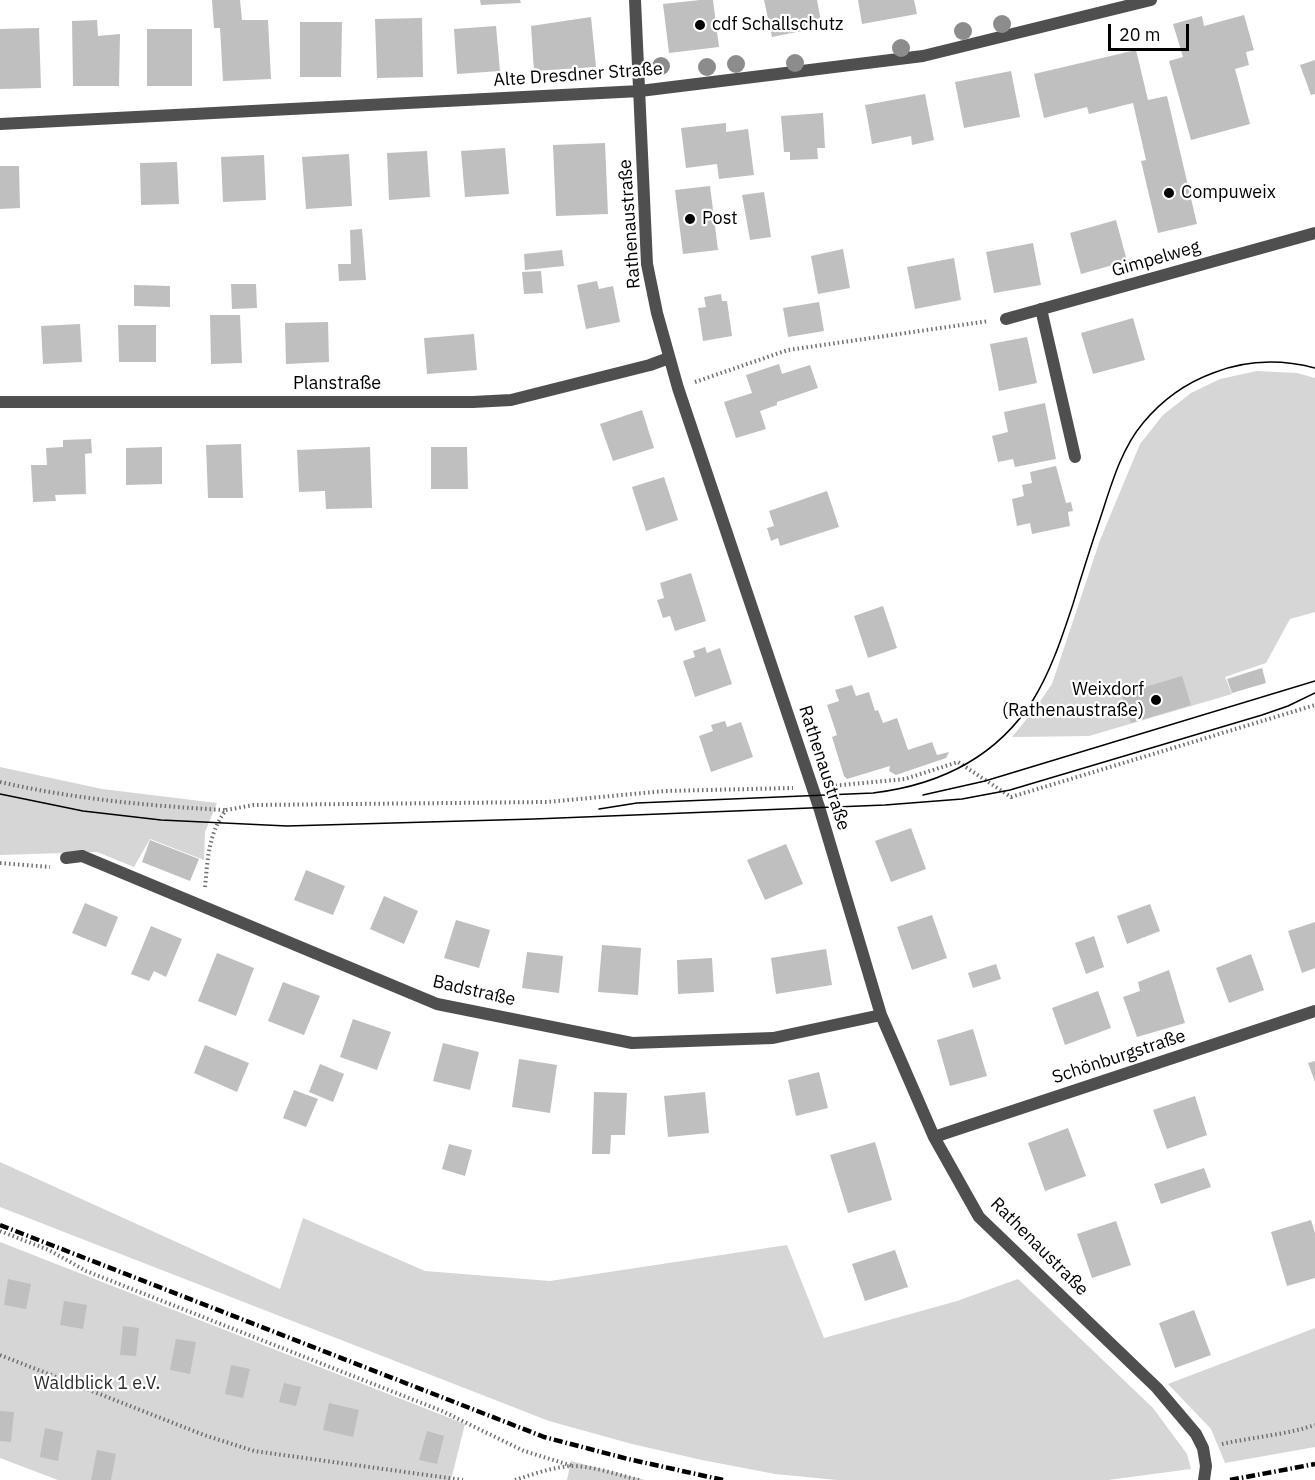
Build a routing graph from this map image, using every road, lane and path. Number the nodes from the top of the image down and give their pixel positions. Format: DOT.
graph roads {
  1 [pos="634,0"];
  2 [pos="1151,0"];
  3 [pos="640,92"];
  4 [pos="0,124"];
  5 [pos="1315,233"];
  6 [pos="1041,309"];
  7 [pos="1006,319"];
  8 [pos="669,358"];
  9 [pos="678,388"];
  10 [pos="0,402"];
  11 [pos="1075,457"];
  12 [pos="1315,705"];
  13 [pos="0,782"];
  14 [pos="813,788"];
  15 [pos="226,810"];
  16 [pos="66,858"];
  17 [pos="0,863"];
  18 [pos="51,867"];
  19 [pos="203,907"];
  20 [pos="1315,1011"];
  21 [pos="881,1015"];
  22 [pos="934,1137"];
  23 [pos="0,1230"];
  24 [pos="0,1355"];
  25 [pos="1315,1425"];
  26 [pos="1203,1448"];
  27 [pos="573,1466"];
  28 [pos="463,1480"];
  29 [pos="515,1480"];
  30 [pos="639,1480"];
  31 [pos="1204,1480"];
  1 -- 3 [label="street, Rathenaustraße"];
  2 -- 3 [label="street, Alte Dresdner Straße"];
  3 -- 4 [label="street, Alte Dresdner Straße"];
  3 -- 8 [label="street, Rathenaustraße"];
  5 -- 6 [label="street, Gimpelweg"];
  6 -- 7 [label="street, Gimpelweg"];
  6 -- 11 [label="street"];
  7 -- 9 [label="path"];
  8 -- 9 [label="street, Rathenaustraße"];
  8 -- 10 [label="street, Planstraße"];
  9 -- 14 [label="street, Rathenaustraße"];
  12 -- 14 [label="path"];
  13 -- 15 [label="path"];
  14 -- 15 [label="path"];
  14 -- 21 [label="street, Rathenaustraße"];
  15 -- 19 [label="path"];
  16 -- 19 [label="street, Badstraße"];
  17 -- 18 [label="path"];
  19 -- 21 [label="street, Badstraße"];
  20 -- 22 [label="street, Schönburgstraße"];
  21 -- 22 [label="street, Rathenaustraße"];
  22 -- 26 [label="street, Rathenaustraße"];
  23 -- 27 [label="path"];
  24 -- 28 [label="path"];
  25 -- 26 [label="path"];
  26 -- 31 [label="street"];
  27 -- 29 [label="path"];
  27 -- 30 [label="path"];
}
